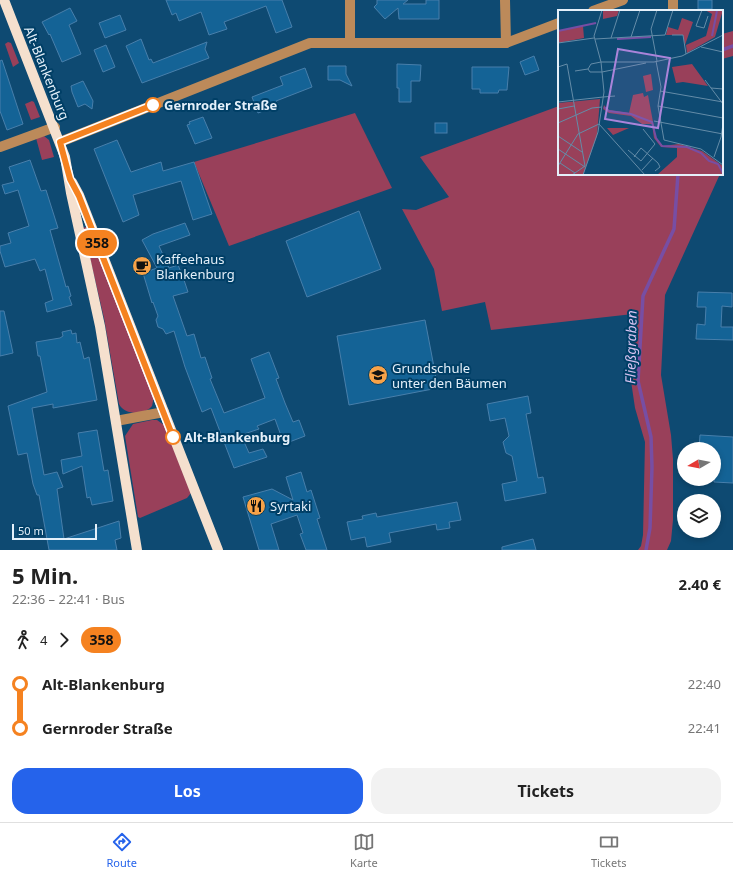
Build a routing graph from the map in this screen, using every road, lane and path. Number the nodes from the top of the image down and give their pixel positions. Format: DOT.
graph roads {
  1 [pos="4,0"];
  2 [pos="350,0"];
  3 [pos="505,0"];
  4 [pos="623,0"];
  5 [pos="596,10"];
  6 [pos="558,24"];
  7 [pos="350,42"];
  8 [pos="506,43"];
  9 [pos="55,127"];
  10 [pos="60,142"];
  11 [pos="0,147"];
  12 [pos="70,179"];
  13 [pos="164,412"];
  14 [pos="116,421"];
  15 [pos="137,550"];
  16 [pos="218,550"];
  1 -- 9 [label="main road, Alt-Blankenburg"];
  2 -- 7 [label="street"];
  3 -- 8 [label="street"];
  4 -- 5 [label="street"];
  6 -- 8 [label="street"];
  7 -- 8 [label="street"];
  7 -- 10 [label="street"];
  9 -- 10 [label="main road, Alt-Blankenburg"];
  9 -- 11 [label="street"];
  10 -- 12 [label="main road, Alt-Blankenburg"];
  12 -- 13 [label="main road, Alt-Blankenburg"];
  12 -- 14 [label="main road, Alt-Blankenburg"];
  13 -- 14 [label="street"];
  13 -- 16 [label="main road, Alt-Blankenburg"];
  14 -- 15 [label="main road, Alt-Blankenburg"];
}
